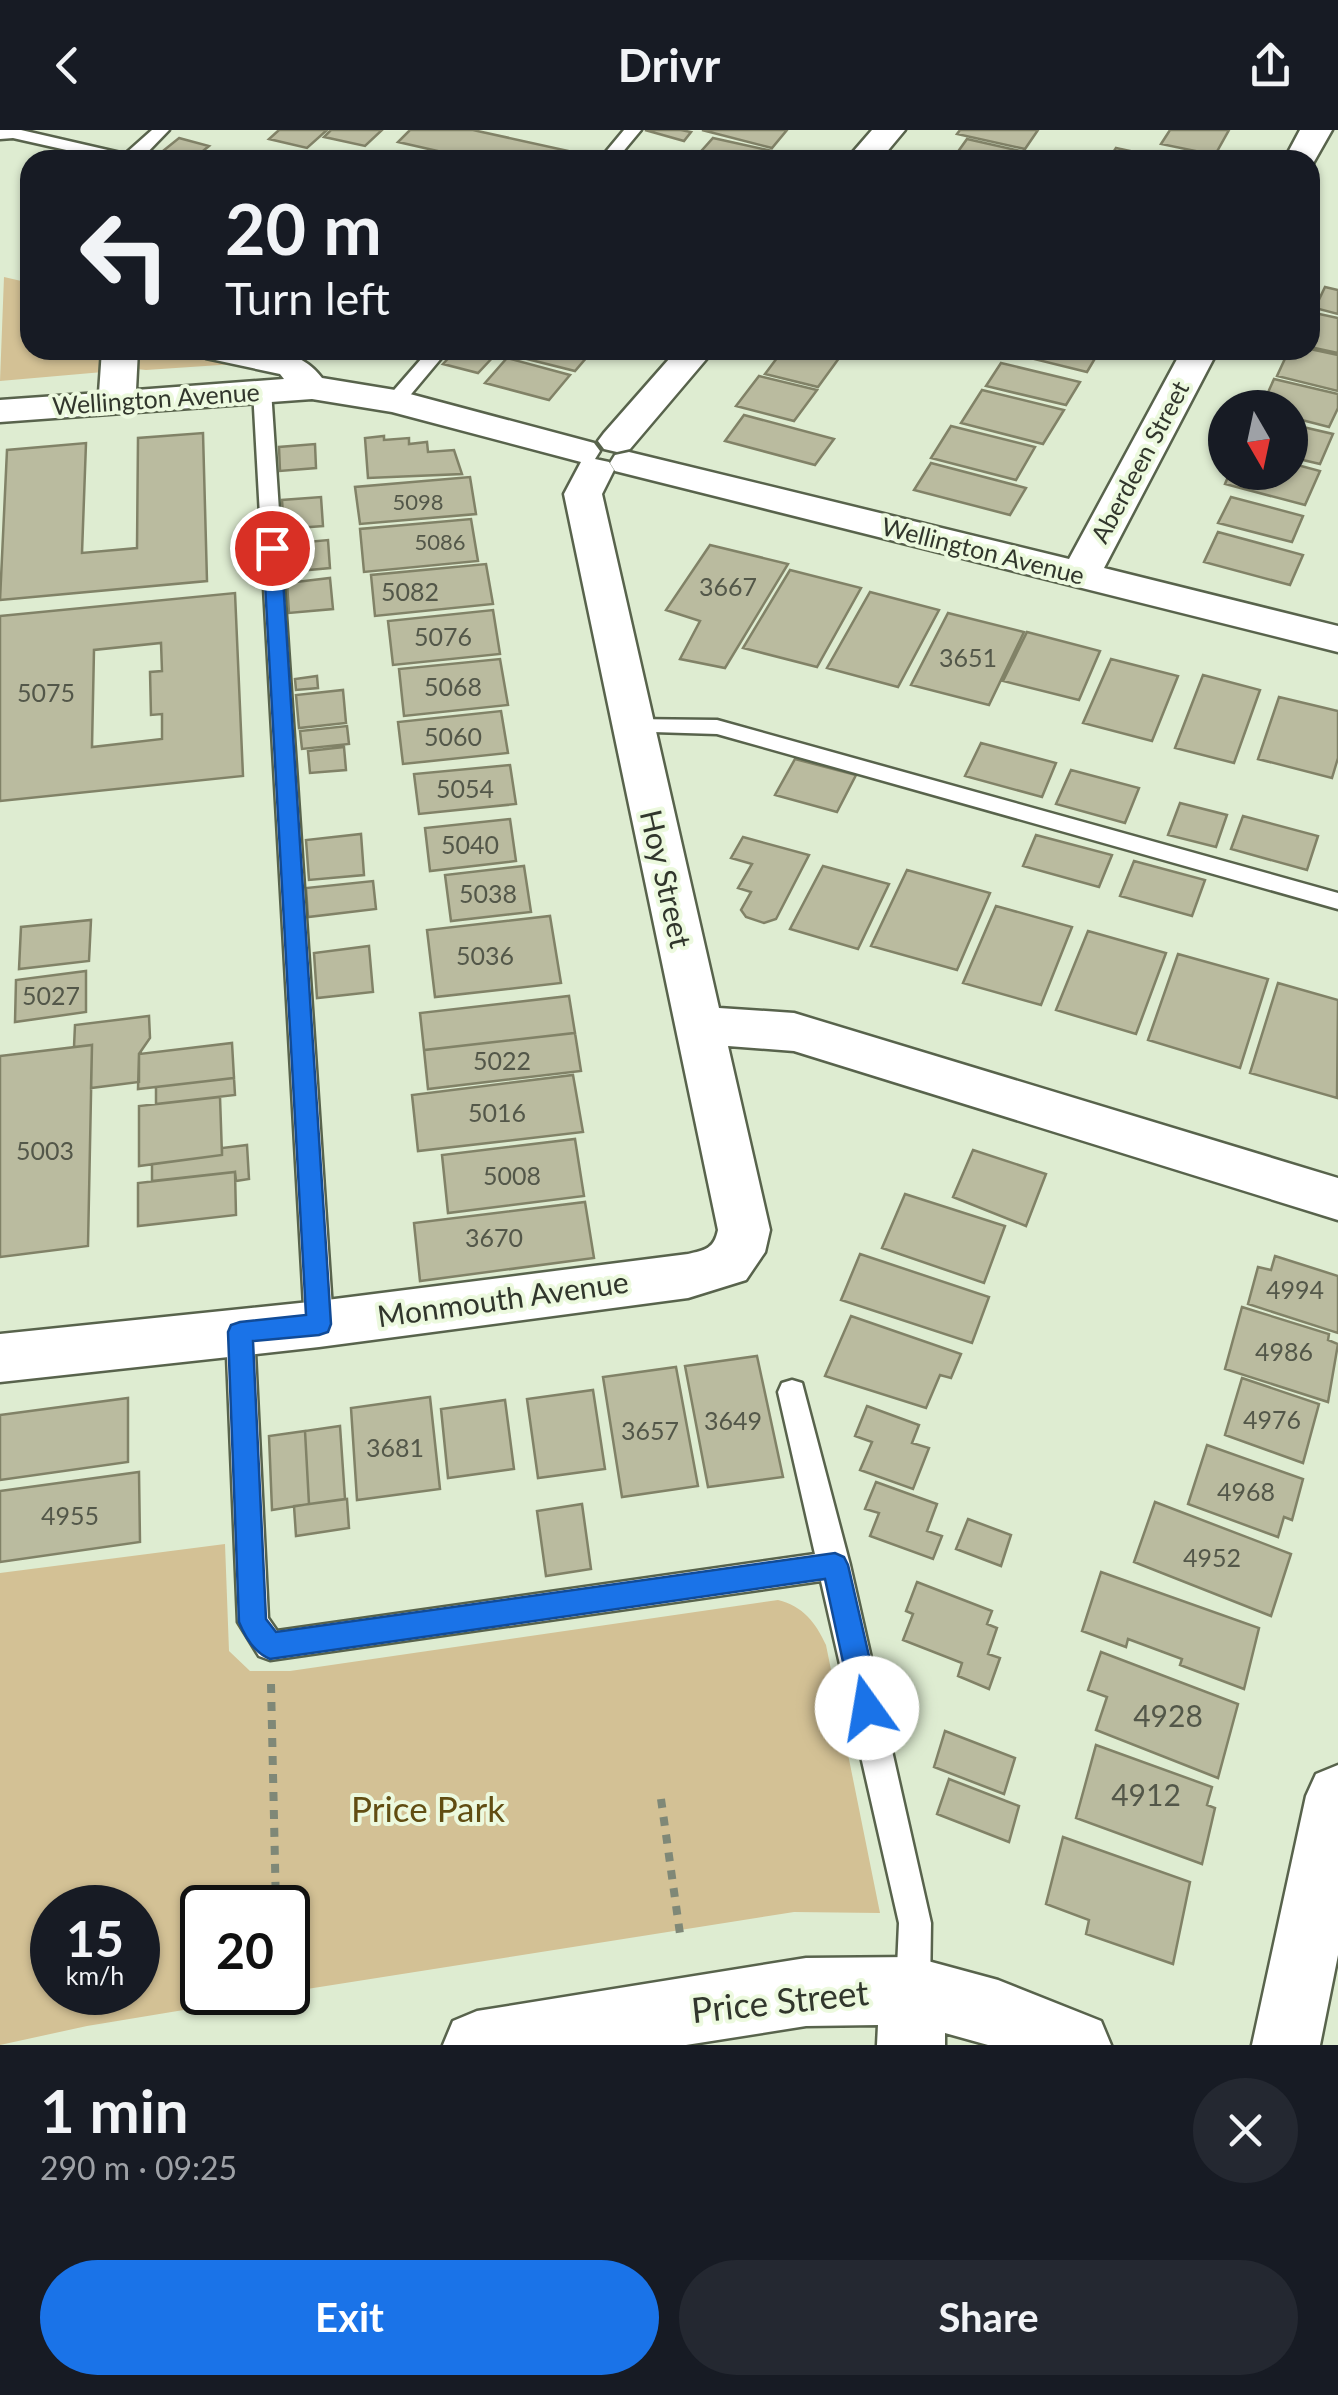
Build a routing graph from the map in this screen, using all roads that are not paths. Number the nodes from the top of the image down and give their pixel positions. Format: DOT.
graph roads {
  1 [pos="160,130"];
  2 [pos="633,130"];
  3 [pos="889,130"];
  4 [pos="0,134"];
  5 [pos="86,150"];
  6 [pos="140,150"];
  7 [pos="616,150"];
  8 [pos="871,150"];
  9 [pos="119,360"];
  10 [pos="264,360"];
  11 [pos="430,360"];
  12 [pos="688,360"];
  13 [pos="1195,360"];
  14 [pos="312,388"];
  15 [pos="262,390"];
  16 [pos="395,400"];
  17 [pos="116,402"];
  18 [pos="0,411"];
  19 [pos="606,456"];
  20 [pos="1081,574"];
  21 [pos="1338,639"];
  22 [pos="629,726"];
  23 [pos="1338,901"];
  24 [pos="700,1024"];
  25 [pos="1338,1199"];
  26 [pos="708,1272"];
  27 [pos="319,1324"];
  28 [pos="240,1332"];
  29 [pos="0,1358"];
  30 [pos="792,1392"];
  31 [pos="835,1565"];
  32 [pos="1338,1796"];
  33 [pos="912,2018"];
  34 [pos="477,2045"];
  35 [pos="1076,2045"];
  36 [pos="1286,2045"];
  1 -- 6 [label="lane"];
  2 -- 7 [label="lane"];
  3 -- 8 [label="street"];
  4 -- 5 [label="lane"];
  9 -- 17 [label="street"];
  10 -- 14 [label="street, Wellington Avenue"];
  11 -- 16 [label="lane"];
  12 -- 19 [label="street"];
  13 -- 20 [label="street, Aberdeen Street"];
  14 -- 15 [label="street, Wellington Avenue"];
  14 -- 16 [label="street, Wellington Avenue"];
  15 -- 17 [label="street, Wellington Avenue"];
  15 -- 27 [label="lane"];
  16 -- 19 [label="street, Wellington Avenue"];
  17 -- 18 [label="street, Wellington Avenue"];
  19 -- 20 [label="street, Wellington Avenue"];
  19 -- 22 [label="street, Hoy Street"];
  20 -- 21 [label="street, Wellington Avenue"];
  22 -- 23 [label="lane"];
  22 -- 24 [label="street, Hoy Street"];
  24 -- 25 [label="street"];
  24 -- 26 [label="street, Hoy Street"];
  26 -- 27 [label="street, Monmouth Avenue"];
  27 -- 28 [label="street, Monmouth Avenue"];
  28 -- 29 [label="street, Monmouth Avenue"];
  28 -- 31 [label="lane"];
  30 -- 31 [label="lane"];
  31 -- 33 [label="lane"];
  32 -- 36 [label="street"];
  33 -- 34 [label="street, Price Street"];
  33 -- 35 [label="street, Price Street"];
}
